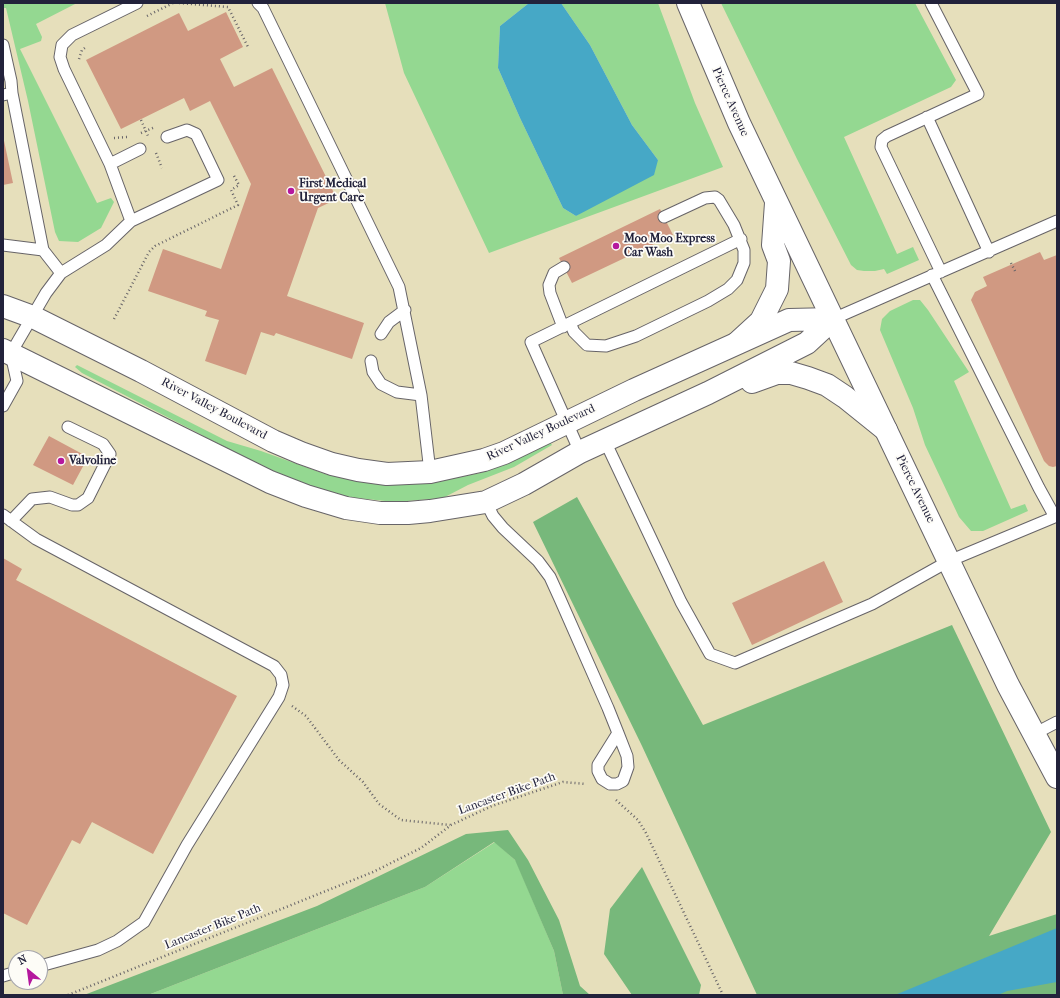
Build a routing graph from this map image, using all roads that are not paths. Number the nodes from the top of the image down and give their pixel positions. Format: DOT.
graph roads {
  1 [pos="137,3"];
  2 [pos="258,3"];
  3 [pos="688,3"];
  4 [pos="931,3"];
  5 [pos="3,45"];
  6 [pos="7,94"];
  7 [pos="927,117"];
  8 [pos="167,137"];
  9 [pos="140,149"];
  10 [pos="110,164"];
  11 [pos="776,199"];
  12 [pos="664,217"];
  13 [pos="131,221"];
  14 [pos="1057,221"];
  15 [pos="741,239"];
  16 [pos="3,245"];
  17 [pos="43,250"];
  18 [pos="989,252"];
  19 [pos="564,267"];
  20 [pos="61,273"];
  21 [pos="936,274"];
  22 [pos="3,306"];
  23 [pos="405,310"];
  24 [pos="33,317"];
  25 [pos="833,319"];
  26 [pos="566,325"];
  27 [pos="381,334"];
  28 [pos="737,343"];
  29 [pos="6,353"];
  30 [pos="371,361"];
  31 [pos="708,393"];
  32 [pos="421,395"];
  33 [pos="3,406"];
  34 [pos="566,423"];
  35 [pos="68,427"];
  36 [pos="886,430"];
  37 [pos="605,441"];
  38 [pos="580,452"];
  39 [pos="430,472"];
  40 [pos="486,502"];
  41 [pos="1056,516"];
  42 [pos="7,518"];
  43 [pos="949,561"];
  44 [pos="1057,722"];
  45 [pos="618,733"];
  46 [pos="1034,734"];
  47 [pos="1057,777"];
  48 [pos="48,964"];
  1 -- 10 [label="lane"];
  2 -- 23 [label="lane"];
  3 -- 11 [label="street, Pierce Avenue"];
  4 -- 7 [label="lane"];
  5 -- 6 [label="lane"];
  6 -- 17 [label="lane"];
  7 -- 18 [label="lane"];
  7 -- 21 [label="lane"];
  8 -- 13 [label="lane"];
  9 -- 10 [label="lane"];
  10 -- 13 [label="lane"];
  11 -- 25 [label="street, Pierce Avenue"];
  11 -- 28 [label="street, Pierce Avenue"];
  12 -- 15 [label="lane"];
  13 -- 20 [label="lane"];
  14 -- 18 [label="lane"];
  15 -- 26 [label="lane"];
  15 -- 26 [label="lane"];
  16 -- 17 [label="lane"];
  17 -- 20 [label="lane"];
  18 -- 21 [label="lane"];
  19 -- 26 [label="lane"];
  20 -- 24 [label="lane"];
  21 -- 25 [label="lane"];
  21 -- 41 [label="lane"];
  22 -- 24 [label="street, River Valley Boulevard"];
  23 -- 27 [label="lane"];
  23 -- 32 [label="lane"];
  24 -- 29 [label="lane"];
  24 -- 39 [label="street, River Valley Boulevard"];
  25 -- 28 [label="street, River Valley Boulevard"];
  25 -- 31 [label="street"];
  25 -- 36 [label="street, Pierce Avenue"];
  26 -- 34 [label="lane"];
  28 -- 34 [label="street, River Valley Boulevard"];
  29 -- 33 [label="lane"];
  29 -- 40 [label="street"];
  30 -- 32 [label="lane"];
  31 -- 36 [label="street"];
  31 -- 37 [label="street"];
  32 -- 39 [label="lane"];
  34 -- 38 [label="lane"];
  34 -- 39 [label="street, River Valley Boulevard"];
  35 -- 42 [label="lane"];
  36 -- 43 [label="street, Pierce Avenue"];
  37 -- 38 [label="street"];
  37 -- 43 [label="lane"];
  38 -- 40 [label="street"];
  40 -- 45 [label="lane"];
  41 -- 43 [label="lane"];
  42 -- 48 [label="lane"];
  43 -- 46 [label="street, Pierce Avenue"];
  44 -- 46 [label="lane"];
  46 -- 47 [label="street, Pierce Avenue"];
}
